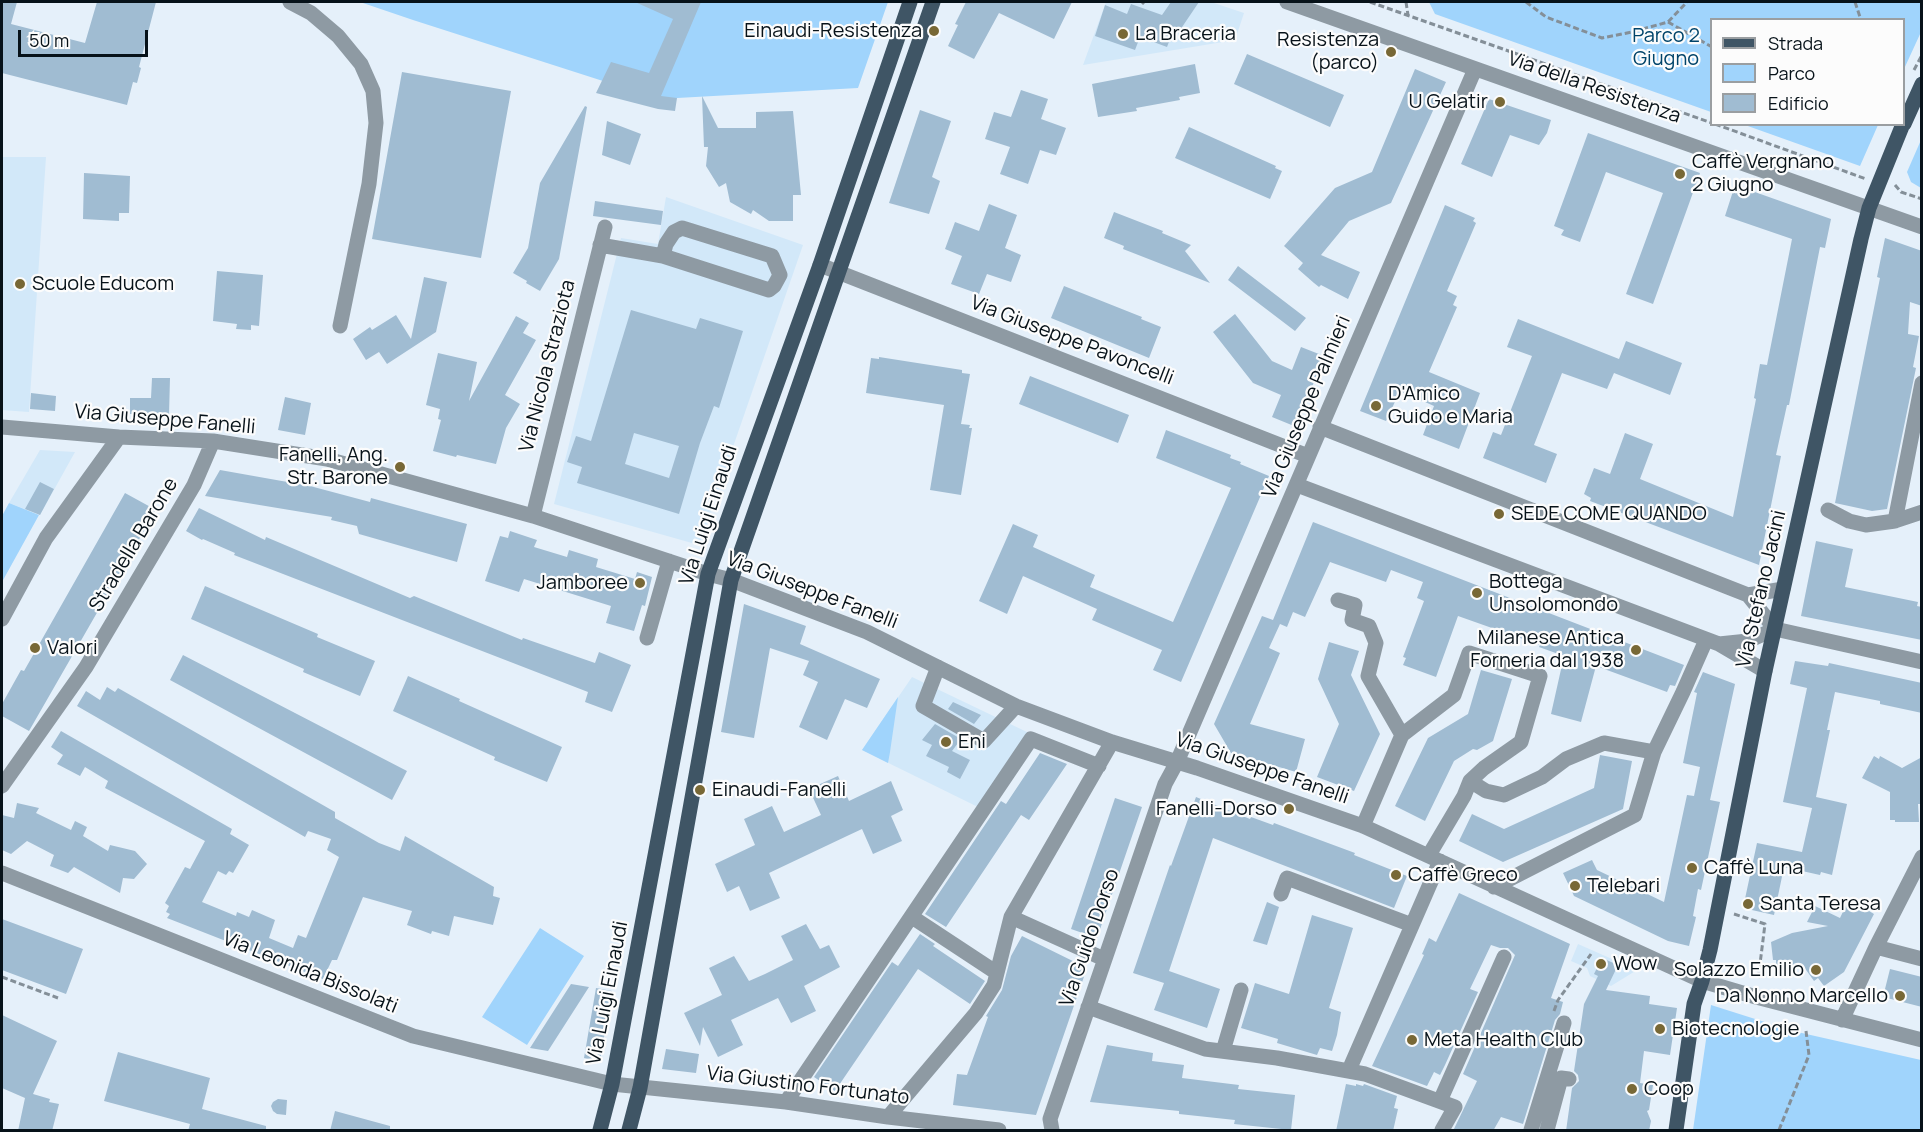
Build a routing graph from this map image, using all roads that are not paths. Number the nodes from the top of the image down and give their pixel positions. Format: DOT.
graph roads {
  1 [pos="290,2"];
  2 [pos="910,2"];
  3 [pos="933,2"];
  4 [pos="1287,2"];
  5 [pos="1475,69"];
  6 [pos="1922,84"];
  7 [pos="1905,120"];
  8 [pos="1902,126"];
  9 [pos="1869,208"];
  10 [pos="1922,226"];
  11 [pos="605,227"];
  12 [pos="600,245"];
  13 [pos="663,256"];
  14 [pos="820,266"];
  15 [pos="838,272"];
  16 [pos="340,326"];
  17 [pos="1921,386"];
  18 [pos="2,427"];
  19 [pos="1320,427"];
  20 [pos="119,437"];
  21 [pos="213,441"];
  22 [pos="1308,456"];
  23 [pos="1296,485"];
  24 [pos="1828,510"];
  25 [pos="1922,512"];
  26 [pos="533,516"];
  27 [pos="1895,521"];
  28 [pos="669,561"];
  29 [pos="708,574"];
  30 [pos="731,580"];
  31 [pos="1784,590"];
  32 [pos="1748,595"];
  33 [pos="1338,600"];
  34 [pos="2,619"];
  35 [pos="1775,629"];
  36 [pos="647,638"];
  37 [pos="1713,642"];
  38 [pos="1922,662"];
  39 [pos="938,667"];
  40 [pos="1765,671"];
  41 [pos="1016,706"];
  42 [pos="1402,735"];
  43 [pos="1112,742"];
  44 [pos="1654,752"];
  45 [pos="1177,762"];
  46 [pos="1099,766"];
  47 [pos="1470,781"];
  48 [pos="2,786"];
  49 [pos="1363,826"];
  50 [pos="1922,857"];
  51 [pos="1435,858"];
  52 [pos="2,873"];
  53 [pos="1494,887"];
  54 [pos="1281,894"];
  55 [pos="912,917"];
  56 [pos="1011,917"];
  57 [pos="1412,925"];
  58 [pos="1876,947"];
  59 [pos="1504,957"];
  60 [pos="1104,959"];
  61 [pos="1922,959"];
  62 [pos="997,973"];
  63 [pos="1702,981"];
  64 [pos="1241,990"];
  65 [pos="1088,1007"];
  66 [pos="1842,1020"];
  67 [pos="1564,1023"];
  68 [pos="1922,1040"];
  69 [pos="1223,1051"];
  70 [pos="1349,1070"];
  71 [pos="1569,1079"];
  72 [pos="612,1084"];
  73 [pos="640,1088"];
  74 [pos="1440,1101"];
  75 [pos="786,1102"];
  76 [pos="888,1118"];
  77 [pos="600,1131"];
  78 [pos="629,1131"];
  79 [pos="999,1131"];
  80 [pos="1052,1131"];
  81 [pos="1442,1131"];
  82 [pos="1531,1131"];
  83 [pos="1547,1131"];
  84 [pos="1676,1131"];
  1 -- 16 [label="street"];
  2 -- 14 [label="main road, Via Luigi Einaudi"];
  3 -- 15 [label="main road"];
  4 -- 5 [label="street, Via della Resistenza"];
  5 -- 9 [label="street, Via della Resistenza"];
  5 -- 19 [label="street, Via Giuseppe Palmieri"];
  6 -- 7 [label="main road, Via Stefano Jacini"];
  8 -- 9 [label="main road, Via Stefano Jacini"];
  9 -- 10 [label="street, Via della Resistenza"];
  9 -- 31 [label="main road, Via Stefano Jacini"];
  11 -- 12 [label="street, Via Nicola Straziota"];
  12 -- 13 [label="street"];
  12 -- 26 [label="street, Via Nicola Straziota"];
  13 -- 13 [label="street"];
  14 -- 15 [label="street, Via Giuseppe Pavoncelli"];
  14 -- 29 [label="main road, Via Luigi Einaudi"];
  15 -- 22 [label="street, Via Giuseppe Pavoncelli"];
  15 -- 30 [label="main road"];
  17 -- 27 [label="street"];
  18 -- 20 [label="street, Via Giuseppe Fanelli"];
  19 -- 22 [label="street, Via Giuseppe Palmieri"];
  19 -- 32 [label="street"];
  20 -- 21 [label="street, Via Giuseppe Fanelli"];
  20 -- 34 [label="street"];
  21 -- 26 [label="street, Via Giuseppe Fanelli"];
  21 -- 48 [label="street, Stradella Barone"];
  22 -- 23 [label="street, Via Giuseppe Palmieri"];
  23 -- 37 [label="street"];
  23 -- 45 [label="street, Via Giuseppe Palmieri"];
  24 -- 27 [label="street"];
  25 -- 27 [label="street"];
  26 -- 28 [label="street, Via Giuseppe Fanelli"];
  28 -- 29 [label="street, Via Giuseppe Fanelli"];
  28 -- 36 [label="street"];
  29 -- 30 [label="street, Via Giuseppe Fanelli"];
  29 -- 72 [label="main road, Via Luigi Einaudi"];
  30 -- 39 [label="street, Via Giuseppe Fanelli"];
  30 -- 73 [label="main road"];
  31 -- 32 [label="street"];
  31 -- 35 [label="main road, Via Stefano Jacini"];
  32 -- 35 [label="street"];
  33 -- 42 [label="street"];
  35 -- 37 [label="street"];
  35 -- 38 [label="street"];
  35 -- 40 [label="main road, Via Stefano Jacini"];
  37 -- 40 [label="street"];
  37 -- 44 [label="street"];
  39 -- 41 [label="street, Via Giuseppe Fanelli"];
  39 -- 41 [label="street"];
  40 -- 63 [label="main road, Via Stefano Jacini"];
  41 -- 43 [label="street, Via Giuseppe Fanelli"];
  42 -- 47 [label="street"];
  42 -- 49 [label="street"];
  43 -- 45 [label="street, Via Giuseppe Fanelli"];
  43 -- 46 [label="street"];
  44 -- 47 [label="street"];
  44 -- 53 [label="street"];
  45 -- 49 [label="street, Via Giuseppe Fanelli"];
  45 -- 60 [label="street, Via Guido Dorso"];
  46 -- 55 [label="street"];
  46 -- 56 [label="street"];
  47 -- 51 [label="street"];
  49 -- 51 [label="street, Via Giuseppe Fanelli"];
  50 -- 58 [label="street"];
  51 -- 53 [label="street, Via Giuseppe Fanelli"];
  51 -- 57 [label="street"];
  52 -- 72 [label="street, Via Leonida Bissolati"];
  53 -- 63 [label="street, Via Giuseppe Fanelli"];
  54 -- 57 [label="street"];
  55 -- 62 [label="street"];
  55 -- 75 [label="street"];
  56 -- 60 [label="street"];
  56 -- 62 [label="street"];
  57 -- 70 [label="street"];
  58 -- 61 [label="street"];
  58 -- 66 [label="street"];
  59 -- 74 [label="street"];
  60 -- 65 [label="street, Via Guido Dorso"];
  62 -- 76 [label="street"];
  63 -- 66 [label="street, Via Giuseppe Fanelli"];
  63 -- 84 [label="main road, Via Stefano Jacini"];
  64 -- 69 [label="street"];
  65 -- 69 [label="street"];
  65 -- 80 [label="street, Via Guido Dorso"];
  66 -- 68 [label="street, Via Giuseppe Fanelli"];
  67 -- 82 [label="street"];
  69 -- 70 [label="street"];
  70 -- 74 [label="street"];
  71 -- 83 [label="street"];
  72 -- 73 [label="street, Via Giustino Fortunato"];
  72 -- 77 [label="main road, Via Luigi Einaudi"];
  73 -- 75 [label="street, Via Giustino Fortunato"];
  73 -- 78 [label="main road"];
  74 -- 81 [label="street"];
  75 -- 76 [label="street, Via Giustino Fortunato"];
  76 -- 79 [label="street, Via Giustino Fortunato"];
}
